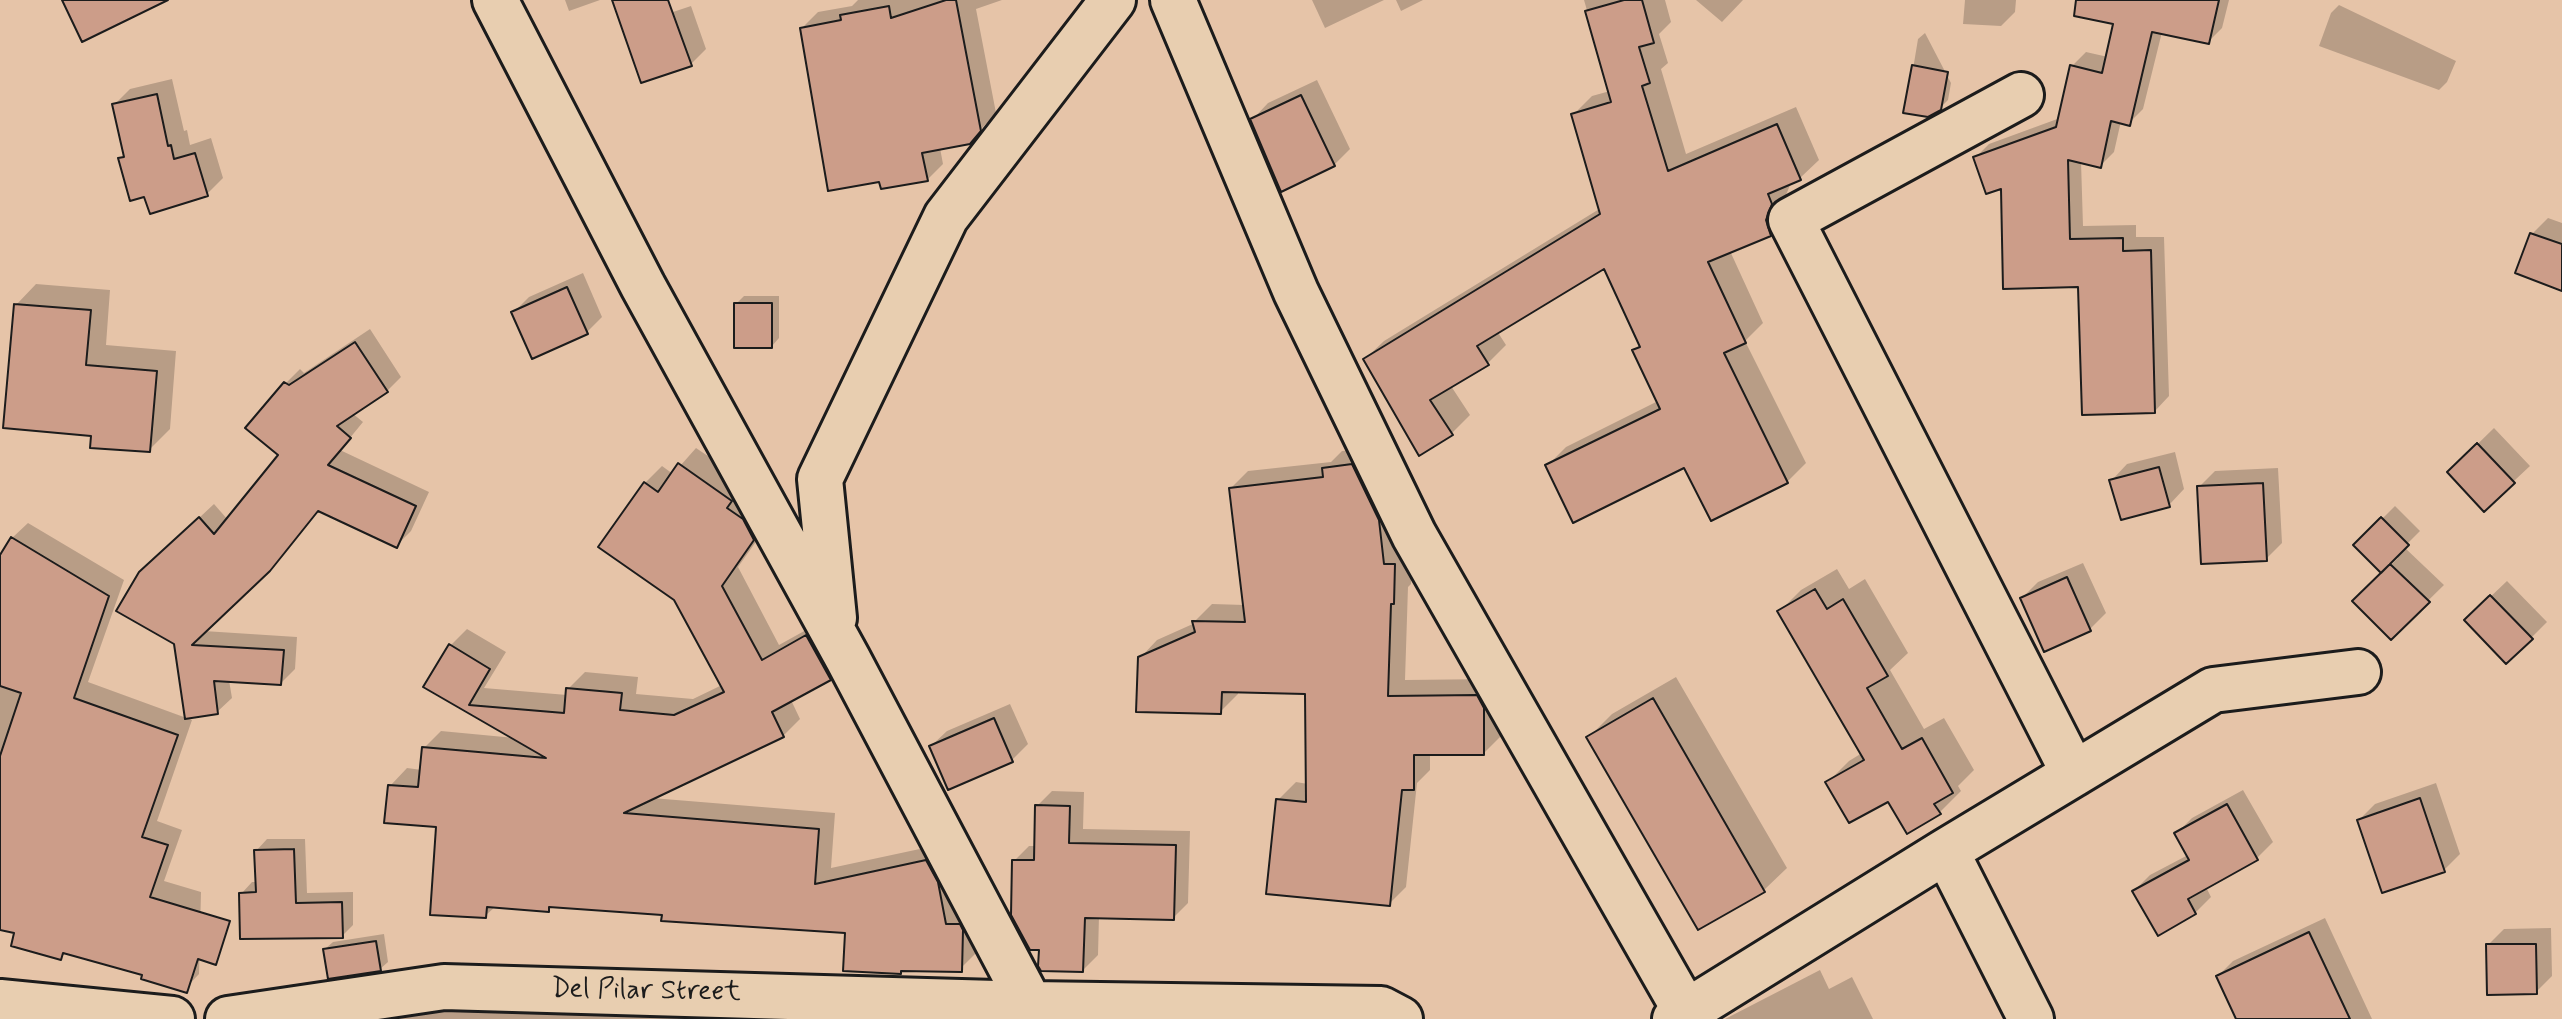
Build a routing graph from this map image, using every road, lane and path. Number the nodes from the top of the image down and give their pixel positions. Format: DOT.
graph roads {
  1 [pos="495,0"];
  2 [pos="1113,0"];
  3 [pos="1173,0"];
  4 [pos="2021,95"];
  5 [pos="835,637"];
  6 [pos="2358,672"];
  7 [pos="2074,774"];
  8 [pos="1946,851"];
  9 [pos="0,1002"];
  10 [pos="1030,1004"];
  11 [pos="773,1007"];
  12 [pos="1680,1016"];
  13 [pos="172,1019"];
  14 [pos="228,1019"];
  15 [pos="1400,1019"];
  16 [pos="2031,1019"];
  1 -- 5 [label="street"];
  2 -- 5 [label="street"];
  3 -- 12 [label="street"];
  4 -- 7 [label="street"];
  5 -- 10 [label="street"];
  6 -- 7 [label="street"];
  7 -- 8 [label="street"];
  8 -- 12 [label="street"];
  8 -- 16 [label="street"];
  9 -- 13 [label="street"];
  10 -- 11 [label="street, Del Pilar Street"];
  10 -- 15 [label="street, Del Pilar Street"];
  11 -- 14 [label="street, Del Pilar Street"];
}
